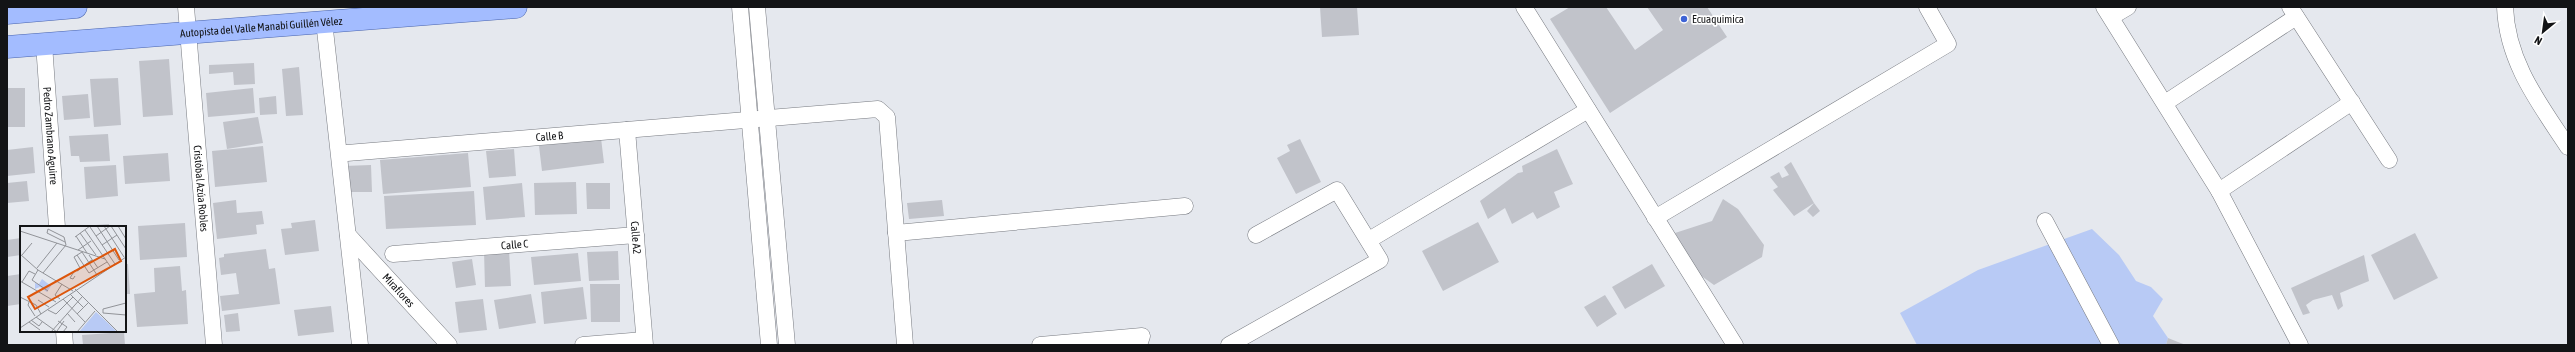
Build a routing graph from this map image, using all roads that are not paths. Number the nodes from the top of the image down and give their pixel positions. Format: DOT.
graph roads {
  1 [pos="76,7"];
  2 [pos="186,7"];
  3 [pos="516,7"];
  4 [pos="740,7"];
  5 [pos="757,7"];
  6 [pos="1524,7"];
  7 [pos="1927,7"];
  8 [pos="2128,7"];
  9 [pos="2505,7"];
  10 [pos="2107,12"];
  11 [pos="2293,12"];
  12 [pos="7,13"];
  13 [pos="324,21"];
  14 [pos="188,32"];
  15 [pos="44,44"];
  16 [pos="7,47"];
  17 [pos="2352,102"];
  18 [pos="2165,103"];
  19 [pos="1588,110"];
  20 [pos="768,117"];
  21 [pos="751,119"];
  22 [pos="627,130"];
  23 [pos="2568,147"];
  24 [pos="347,153"];
  25 [pos="2389,160"];
  26 [pos="2219,191"];
  27 [pos="1185,206"];
  28 [pos="1655,218"];
  29 [pos="2046,221"];
  30 [pos="57,226"];
  31 [pos="896,234"];
  32 [pos="348,235"];
  33 [pos="636,235"];
  34 [pos="1256,235"];
  35 [pos="1369,240"];
  36 [pos="393,254"];
  37 [pos="64,332"];
  38 [pos="645,342"];
  39 [pos="65,345"];
  40 [pos="214,345"];
  41 [pos="360,345"];
  42 [pos="450,345"];
  43 [pos="583,345"];
  44 [pos="769,345"];
  45 [pos="786,345"];
  46 [pos="905,345"];
  47 [pos="1040,345"];
  48 [pos="1139,345"];
  49 [pos="1229,345"];
  50 [pos="1735,345"];
  51 [pos="2112,345"];
  52 [pos="2300,345"];
  1 -- 12 [label="main road"];
  2 -- 14 [label="street, Cristóbal Azúa Robles"];
  3 -- 13 [label="main road, Autopista del Valle Manabí Guillén Vélez"];
  4 -- 21 [label="street"];
  5 -- 20 [label="street"];
  6 -- 19 [label="street"];
  7 -- 28 [label="street"];
  8 -- 10 [label="street"];
  9 -- 23 [label="street"];
  10 -- 18 [label="street"];
  11 -- 17 [label="street"];
  11 -- 18 [label="street"];
  13 -- 14 [label="main road, Autopista del Valle Manabí Guillén Vélez"];
  13 -- 32 [label="street"];
  14 -- 15 [label="main road, Autopista del Valle Manabí Guillén Vélez"];
  14 -- 40 [label="street, Cristóbal Azúa Robles"];
  15 -- 16 [label="main road, Autopista del Valle Manabí Guillén Vélez"];
  15 -- 30 [label="street, Pedro Zambrano Aguirre"];
  17 -- 25 [label="street"];
  17 -- 26 [label="street"];
  18 -- 26 [label="street"];
  19 -- 28 [label="street"];
  19 -- 35 [label="street"];
  20 -- 21 [label="street, Calle B"];
  20 -- 31 [label="street, Calle B"];
  20 -- 45 [label="street"];
  21 -- 22 [label="street, Calle B"];
  21 -- 44 [label="street"];
  22 -- 24 [label="street, Calle B"];
  22 -- 33 [label="street, Calle A2"];
  26 -- 52 [label="street"];
  27 -- 31 [label="street"];
  28 -- 50 [label="street"];
  29 -- 51 [label="street"];
  31 -- 46 [label="street, Calle B"];
  32 -- 41 [label="street"];
  32 -- 42 [label="street, Miraflores"];
  33 -- 36 [label="street, Calle C"];
  33 -- 38 [label="street, Calle A2"];
  34 -- 35 [label="street"];
  35 -- 49 [label="street"];
  37 -- 39 [label="street"];
  38 -- 43 [label="street"];
  47 -- 48 [label="street"];
}
